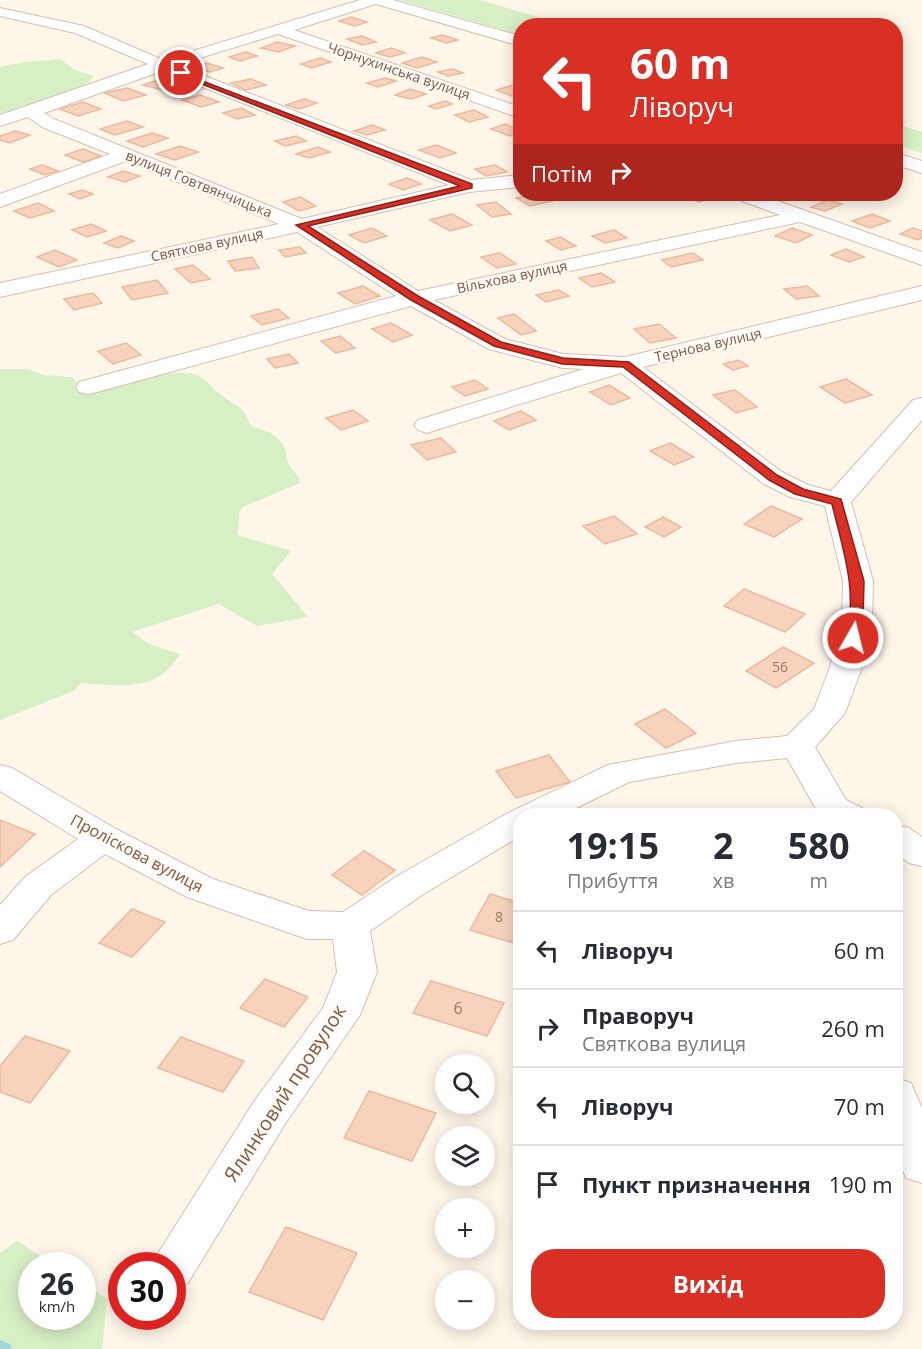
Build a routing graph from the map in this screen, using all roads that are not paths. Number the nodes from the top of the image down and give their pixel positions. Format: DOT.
graph roads {
  1 [pos="376,0"];
  2 [pos="34,3"];
  3 [pos="3,8"];
  4 [pos="278,29"];
  5 [pos="513,39"];
  6 [pos="162,65"];
  7 [pos="38,109"];
  8 [pos="513,112"];
  9 [pos="0,121"];
  10 [pos="125,155"];
  11 [pos="903,161"];
  12 [pos="922,167"];
  13 [pos="513,182"];
  14 [pos="469,186"];
  15 [pos="0,201"];
  16 [pos="760,201"];
  17 [pos="801,216"];
  18 [pos="300,225"];
  19 [pos="922,259"];
  20 [pos="0,290"];
  21 [pos="922,293"];
  22 [pos="414,298"];
  23 [pos="625,364"];
  24 [pos="88,387"];
  25 [pos="922,405"];
  26 [pos="427,426"];
  27 [pos="837,501"];
  28 [pos="797,746"];
  29 [pos="0,776"];
  30 [pos="548,808"];
  31 [pos="834,808"];
  32 [pos="513,825"];
  33 [pos="103,838"];
  34 [pos="903,842"];
  35 [pos="922,854"];
  36 [pos="350,926"];
  37 [pos="0,930"];
  38 [pos="903,1114"];
  39 [pos="922,1165"];
  40 [pos="182,1252"];
  1 -- 4 [label="street"];
  1 -- 5 [label="street"];
  2 -- 3 [label="street"];
  3 -- 6 [label="street"];
  4 -- 6 [label="street"];
  4 -- 8 [label="street, Чорнухинська вулиця"];
  6 -- 7 [label="street"];
  6 -- 14 [label="street"];
  7 -- 9 [label="street"];
  7 -- 10 [label="street, вулиця Говтвянчицька"];
  10 -- 15 [label="street"];
  10 -- 18 [label="street, вулиця Говтвянчицька"];
  11 -- 12 [label="street"];
  13 -- 14 [label="street, Святкова вулиця"];
  14 -- 18 [label="street, Святкова вулиця"];
  16 -- 17 [label="street"];
  17 -- 19 [label="street"];
  17 -- 22 [label="street, Вільхова вулиця"];
  18 -- 20 [label="street, Святкова вулиця"];
  18 -- 22 [label="street, вулиця Говтвянчицька"];
  21 -- 23 [label="street, Тернова вулиця"];
  22 -- 23 [label="street, вулиця Говтвянчицька"];
  22 -- 24 [label="street, Вільхова вулиця"];
  23 -- 26 [label="street, Тернова вулиця"];
  23 -- 27 [label="street"];
  25 -- 27 [label="street"];
  27 -- 28 [label="street"];
  28 -- 30 [label="street"];
  28 -- 31 [label="street"];
  29 -- 33 [label="street, Проліскова вулиця"];
  32 -- 36 [label="street"];
  33 -- 36 [label="street, Проліскова вулиця"];
  33 -- 37 [label="street"];
  34 -- 35 [label="street"];
  36 -- 40 [label="street, Ялинковий провулок"];
  38 -- 39 [label="street"];
}
